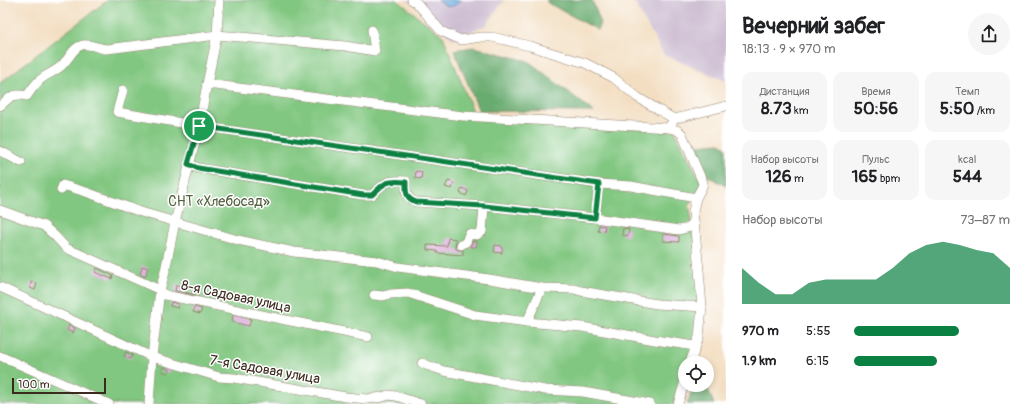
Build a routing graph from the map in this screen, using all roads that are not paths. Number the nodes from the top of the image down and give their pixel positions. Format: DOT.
graph roads {
  1 [pos="219,0"];
  2 [pos="412,0"];
  3 [pos="372,30"];
  4 [pos="217,35"];
  5 [pos="208,84"];
  6 [pos="123,90"];
  7 [pos="0,106"];
  8 [pos="726,106"];
  9 [pos="674,119"];
  10 [pos="199,126"];
  11 [pos="669,128"];
  12 [pos="0,151"];
  13 [pos="21,162"];
  14 [pos="188,164"];
  15 [pos="599,184"];
  16 [pos="61,190"];
  17 [pos="696,198"];
  18 [pos="484,206"];
  19 [pos="0,210"];
  20 [pos="595,218"];
  21 [pos="175,222"];
  22 [pos="694,223"];
  23 [pos="460,245"];
  24 [pos="0,287"];
  25 [pos="542,288"];
  26 [pos="160,290"];
  27 [pos="374,295"];
  28 [pos="702,308"];
  29 [pos="528,322"];
  30 [pos="368,337"];
  31 [pos="695,346"];
  32 [pos="0,356"];
  33 [pos="692,356"];
  34 [pos="152,357"];
  35 [pos="422,363"];
  36 [pos="682,392"];
  37 [pos="109,404"];
  38 [pos="149,404"];
  39 [pos="421,404"];
  40 [pos="650,404"];
  41 [pos="678,404"];
  1 -- 4 [label="lane"];
  2 -- 9 [label="lane"];
  3 -- 4 [label="lane"];
  4 -- 5 [label="lane"];
  4 -- 7 [label="lane"];
  5 -- 10 [label="lane"];
  5 -- 11 [label="lane"];
  6 -- 10 [label="lane"];
  8 -- 9 [label="lane"];
  9 -- 11 [label="lane"];
  10 -- 14 [label="lane"];
  10 -- 15 [label="lane"];
  11 -- 17 [label="lane"];
  12 -- 13 [label="lane"];
  14 -- 18 [label="lane"];
  14 -- 21 [label="lane"];
  15 -- 17 [label="lane"];
  15 -- 20 [label="lane"];
  16 -- 21 [label="lane"];
  17 -- 22 [label="lane"];
  18 -- 20 [label="lane"];
  18 -- 23 [label="lane"];
  19 -- 26 [label="lane, 8-я Садовая улица"];
  20 -- 22 [label="lane"];
  21 -- 25 [label="lane"];
  21 -- 26 [label="lane"];
  22 -- 28 [label="lane"];
  24 -- 34 [label="lane, 7-я Садовая улица"];
  25 -- 28 [label="lane"];
  25 -- 29 [label="lane"];
  26 -- 30 [label="lane, 8-я Садовая улица"];
  26 -- 34 [label="lane"];
  27 -- 29 [label="lane"];
  28 -- 31 [label="lane"];
  29 -- 31 [label="lane"];
  31 -- 33 [label="lane"];
  32 -- 37 [label="lane"];
  34 -- 38 [label="lane"];
  34 -- 39 [label="lane, 7-я Садовая улица"];
  35 -- 40 [label="lane"];
  36 -- 41 [label="lane"];
}
